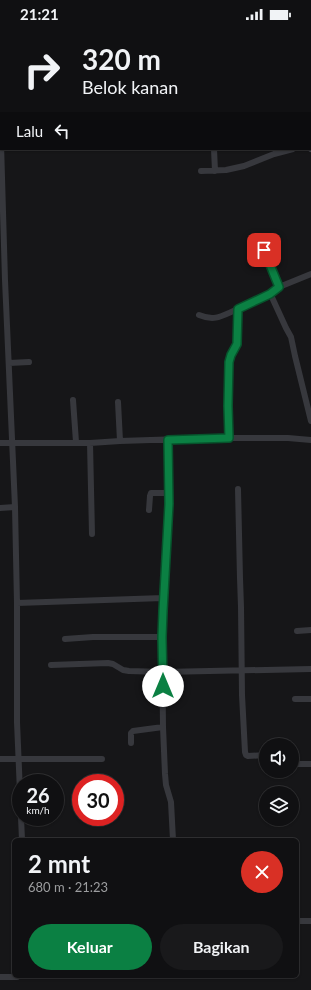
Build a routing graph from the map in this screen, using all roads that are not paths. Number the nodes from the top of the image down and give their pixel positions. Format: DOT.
graph roads {
  1 [pos="0,28"];
  2 [pos="0,40"];
  3 [pos="0,109"];
  4 [pos="0,125"];
  5 [pos="0,142"];
  6 [pos="0,150"];
  7 [pos="214,150"];
  8 [pos="289,150"];
  9 [pos="201,171"];
  10 [pos="215,171"];
  11 [pos="1,191"];
  12 [pos="2,236"];
  13 [pos="264,250"];
  14 [pos="311,274"];
  15 [pos="279,287"];
  16 [pos="270,294"];
  17 [pos="238,309"];
  18 [pos="199,315"];
  19 [pos="29,362"];
  20 [pos="9,363"];
  21 [pos="73,400"];
  22 [pos="118,402"];
  23 [pos="311,422"];
  24 [pos="229,438"];
  25 [pos="120,440"];
  26 [pos="168,440"];
  27 [pos="311,440"];
  28 [pos="76,442"];
  29 [pos="0,443"];
  30 [pos="12,443"];
  31 [pos="90,443"];
  32 [pos="238,489"];
  33 [pos="169,493"];
  34 [pos="15,507"];
  35 [pos="0,508"];
  36 [pos="149,510"];
  37 [pos="92,534"];
  38 [pos="163,598"];
  39 [pos="17,603"];
  40 [pos="311,630"];
  41 [pos="297,631"];
  42 [pos="162,637"];
  43 [pos="65,639"];
  44 [pos="51,665"];
  45 [pos="311,669"];
  46 [pos="243,670"];
  47 [pos="163,672"];
  48 [pos="295,699"];
  49 [pos="311,699"];
  50 [pos="163,727"];
  51 [pos="131,743"];
  52 [pos="259,755"];
  53 [pos="18,758"];
  54 [pos="0,759"];
  55 [pos="102,759"];
  56 [pos="299,764"];
  57 [pos="311,764"];
  58 [pos="19,774"];
  59 [pos="21,826"];
  60 [pos="22,838"];
  61 [pos="173,838"];
  62 [pos="299,921"];
  63 [pos="311,921"];
  64 [pos="0,977"];
  65 [pos="12,977"];
  1 -- 2 [label="street"];
  3 -- 4 [label="street"];
  4 -- 5 [label="street"];
  6 -- 11 [label="street"];
  7 -- 10 [label="street"];
  8 -- 10 [label="street"];
  9 -- 10 [label="street"];
  11 -- 12 [label="street"];
  12 -- 20 [label="street"];
  13 -- 15 [label="street"];
  14 -- 15 [label="street"];
  15 -- 16 [label="street"];
  16 -- 17 [label="street"];
  16 -- 23 [label="street"];
  17 -- 18 [label="street"];
  17 -- 24 [label="street"];
  19 -- 20 [label="street"];
  20 -- 30 [label="street"];
  21 -- 28 [label="street"];
  22 -- 25 [label="street"];
  24 -- 26 [label="street"];
  24 -- 27 [label="street"];
  25 -- 26 [label="street"];
  25 -- 31 [label="street"];
  26 -- 33 [label="street"];
  28 -- 30 [label="street"];
  28 -- 31 [label="street"];
  29 -- 30 [label="street"];
  30 -- 34 [label="street"];
  31 -- 37 [label="street"];
  32 -- 46 [label="street"];
  33 -- 36 [label="street"];
  33 -- 38 [label="street"];
  34 -- 35 [label="street"];
  34 -- 39 [label="street"];
  38 -- 39 [label="street"];
  38 -- 42 [label="street"];
  39 -- 53 [label="street"];
  40 -- 41 [label="street"];
  42 -- 43 [label="street"];
  42 -- 47 [label="street"];
  44 -- 47 [label="street"];
  45 -- 46 [label="street"];
  46 -- 47 [label="street"];
  46 -- 52 [label="street"];
  47 -- 50 [label="street"];
  48 -- 49 [label="street"];
  50 -- 51 [label="street"];
  50 -- 61 [label="street"];
  53 -- 54 [label="street"];
  53 -- 55 [label="street"];
  53 -- 58 [label="street"];
  56 -- 57 [label="street"];
  59 -- 60 [label="street"];
  62 -- 63 [label="street"];
  64 -- 65 [label="street"];
}
